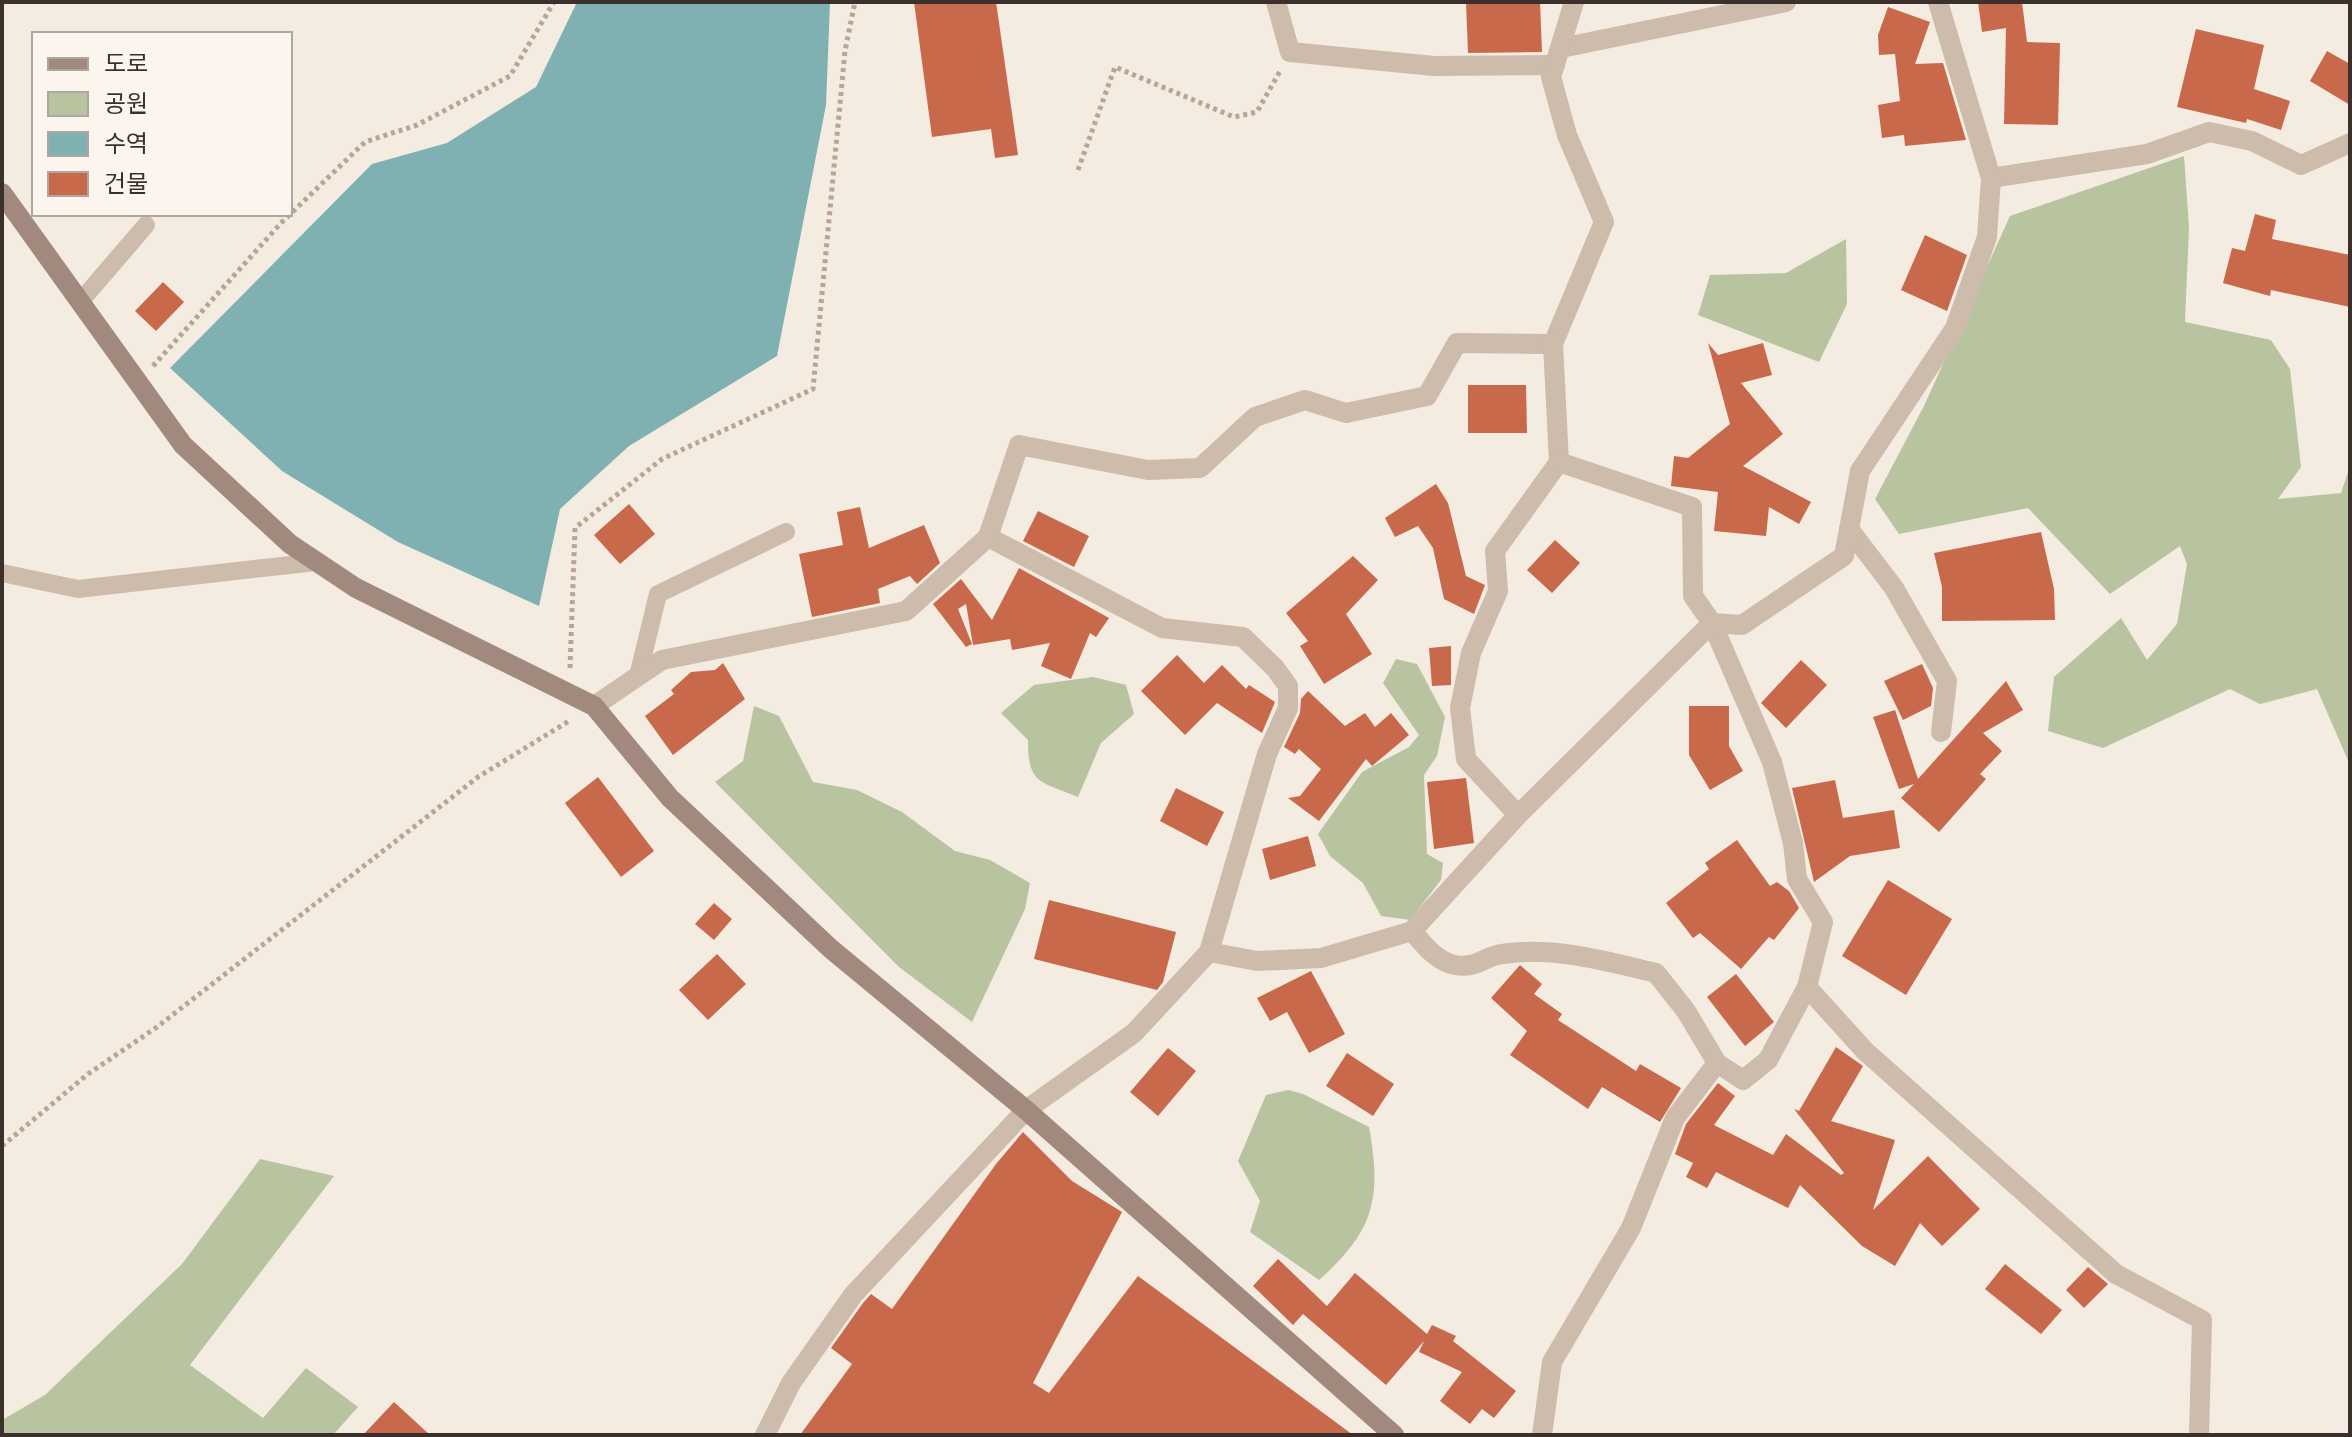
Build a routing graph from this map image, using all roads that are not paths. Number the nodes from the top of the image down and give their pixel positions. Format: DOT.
graph roads {
  1 [pos="1276,2"];
  2 [pos="1574,2"];
  3 [pos="1786,2"];
  4 [pos="1938,2"];
  5 [pos="1558,56"];
  6 [pos="2350,143"];
  7 [pos="1991,178"];
  8 [pos="2,193"];
  9 [pos="146,225"];
  10 [pos="80,302"];
  11 [pos="1553,344"];
  12 [pos="1559,462"];
  13 [pos="1849,529"];
  14 [pos="786,532"];
  15 [pos="988,537"];
  16 [pos="316,562"];
  17 [pos="2,573"];
  18 [pos="1712,623"];
  19 [pos="638,676"];
  20 [pos="594,706"];
  21 [pos="1941,732"];
  22 [pos="1518,815"];
  23 [pos="1412,931"];
  24 [pos="1209,952"];
  25 [pos="1807,987"];
  26 [pos="1717,1063"];
  27 [pos="1026,1110"];
  28 [pos="765,1435"];
  29 [pos="1394,1435"];
  30 [pos="1542,1435"];
  31 [pos="2199,1435"];
  1 -- 5 [label="street"];
  2 -- 5 [label="street"];
  3 -- 5 [label="street"];
  4 -- 7 [label="street"];
  5 -- 11 [label="street"];
  6 -- 7 [label="street"];
  7 -- 13 [label="street"];
  8 -- 10 [label="street"];
  9 -- 10 [label="lane"];
  10 -- 16 [label="street"];
  11 -- 12 [label="street"];
  11 -- 15 [label="street"];
  12 -- 18 [label="street"];
  12 -- 22 [label="street"];
  13 -- 18 [label="street"];
  13 -- 21 [label="street"];
  14 -- 19 [label="lane"];
  15 -- 19 [label="street"];
  15 -- 24 [label="street"];
  16 -- 17 [label="lane"];
  16 -- 20 [label="street"];
  18 -- 22 [label="street"];
  18 -- 25 [label="street"];
  19 -- 20 [label="street"];
  20 -- 27 [label="street"];
  22 -- 23 [label="street"];
  23 -- 24 [label="street"];
  23 -- 26 [label="street"];
  24 -- 27 [label="street"];
  25 -- 26 [label="street"];
  25 -- 31 [label="street"];
  26 -- 30 [label="street"];
  27 -- 28 [label="street"];
  27 -- 29 [label="street"];
}
